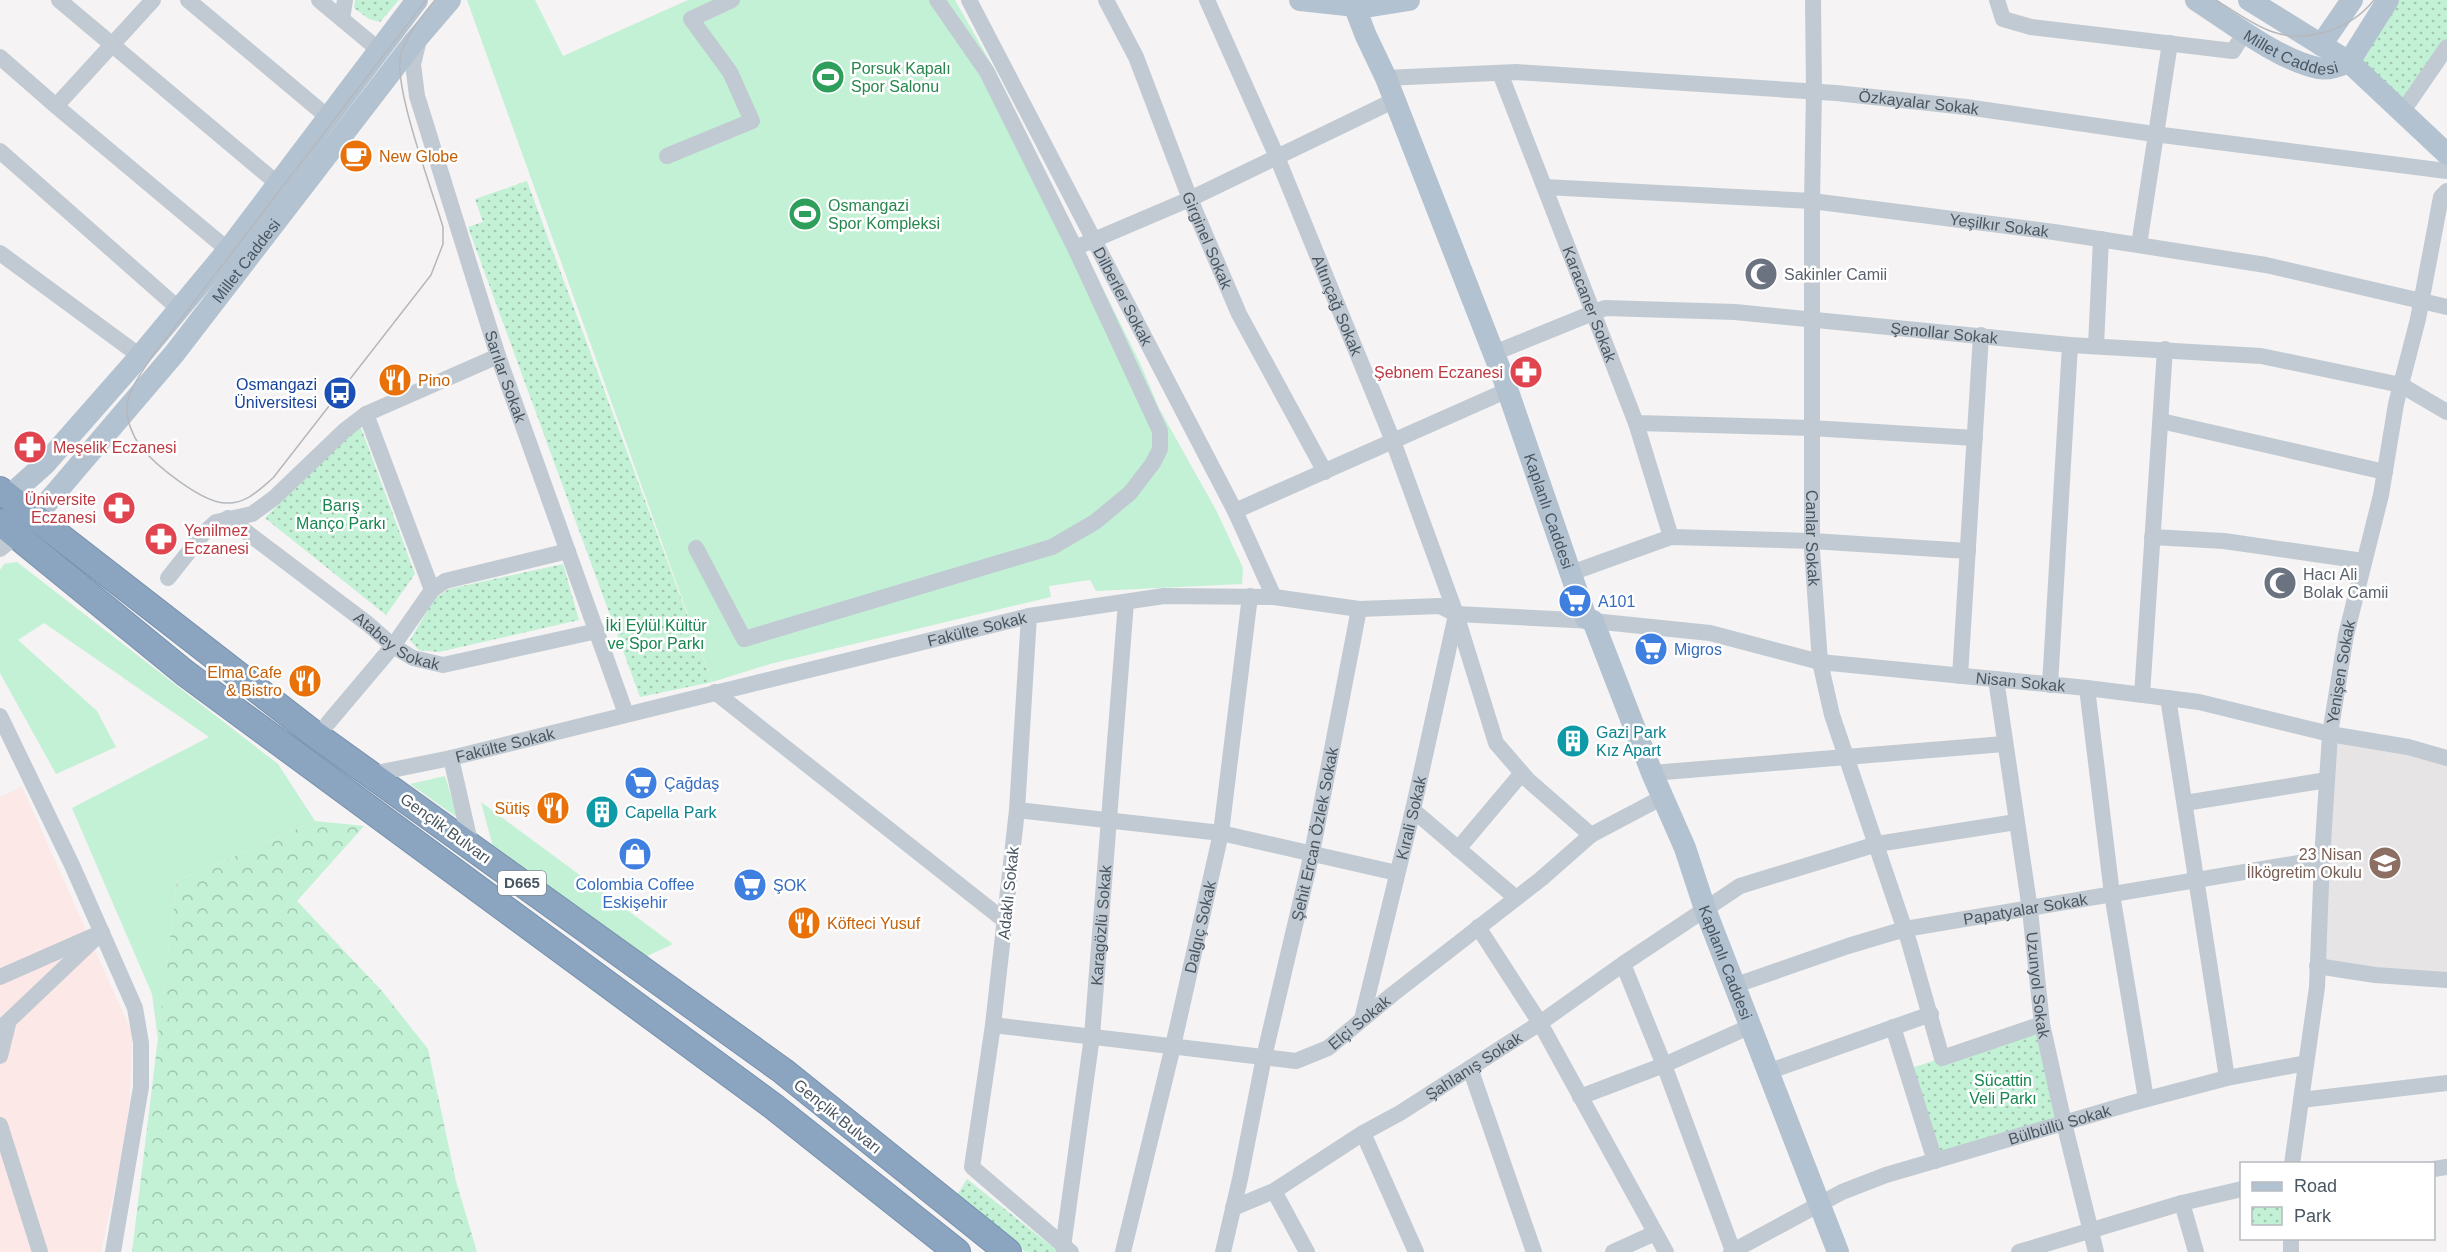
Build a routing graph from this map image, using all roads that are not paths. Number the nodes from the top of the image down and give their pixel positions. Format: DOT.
graph roads {
  1 [pos="59,0"];
  2 [pos="153,0"];
  3 [pos="188,0"];
  4 [pos="319,0"];
  5 [pos="345,0"];
  6 [pos="417,0"];
  7 [pos="450,0"];
  8 [pos="732,0"];
  9 [pos="937,0"];
  10 [pos="969,0"];
  11 [pos="1106,0"];
  12 [pos="1207,0"];
  13 [pos="1300,0"];
  14 [pos="1409,0"];
  15 [pos="1813,0"];
  16 [pos="1996,0"];
  17 [pos="2196,0"];
  18 [pos="2249,0"];
  19 [pos="2388,0"];
  20 [pos="2349,1"];
  21 [pos="1359,3"];
  22 [pos="342,19"];
  23 [pos="2245,32"];
  24 [pos="421,34"];
  25 [pos="2170,43"];
  26 [pos="2321,45"];
  27 [pos="111,46"];
  28 [pos="2447,47"];
  29 [pos="379,50"];
  30 [pos="0,57"];
  31 [pos="2349,62"];
  32 [pos="1500,73"];
  33 [pos="1386,78"];
  34 [pos="1814,91"];
  35 [pos="1395,100"];
  36 [pos="56,106"];
  37 [pos="2403,111"];
  38 [pos="329,118"];
  39 [pos="2154,134"];
  40 [pos="0,151"];
  41 [pos="2447,154"];
  42 [pos="667,156"];
  43 [pos="1277,157"];
  44 [pos="2447,171"];
  45 [pos="278,184"];
  46 [pos="1545,187"];
  47 [pos="2447,191"];
  48 [pos="1190,199"];
  49 [pos="1812,201"];
  50 [pos="1092,239"];
  51 [pos="2101,239"];
  52 [pos="2139,245"];
  53 [pos="1075,248"];
  54 [pos="228,250"];
  55 [pos="0,253"];
  56 [pos="2421,299"];
  57 [pos="2447,306"];
  58 [pos="179,309"];
  59 [pos="1594,312"];
  60 [pos="1812,319"];
  61 [pos="1981,335"];
  62 [pos="2070,345"];
  63 [pos="2096,346"];
  64 [pos="2166,349"];
  65 [pos="1494,354"];
  66 [pos="140,356"];
  67 [pos="498,356"];
  68 [pos="2401,385"];
  69 [pos="1508,390"];
  70 [pos="2447,412"];
  71 [pos="366,414"];
  72 [pos="2161,421"];
  73 [pos="1636,423"];
  74 [pos="1811,428"];
  75 [pos="1975,438"];
  76 [pos="1393,441"];
  77 [pos="1325,472"];
  78 [pos="2385,472"];
  79 [pos="3,497"];
  80 [pos="1234,511"];
  81 [pos="35,517"];
  82 [pos="228,518"];
  83 [pos="6,535"];
  84 [pos="1671,537"];
  85 [pos="2152,537"];
  86 [pos="1812,542"];
  87 [pos="696,548"];
  88 [pos="568,551"];
  89 [pos="1968,551"];
  90 [pos="2363,561"];
  91 [pos="1571,573"];
  92 [pos="168,578"];
  93 [pos="432,590"];
  94 [pos="1250,596"];
  95 [pos="1274,597"];
  96 [pos="1126,602"];
  97 [pos="1359,609"];
  98 [pos="1456,614"];
  99 [pos="1029,616"];
  100 [pos="1593,621"];
  101 [pos="597,631"];
  102 [pos="393,646"];
  103 [pos="1820,662"];
  104 [pos="1960,676"];
  105 [pos="1996,679"];
  106 [pos="2050,685"];
  107 [pos="2087,688"];
  108 [pos="715,692"];
  109 [pos="2142,695"];
  110 [pos="2168,698"];
  111 [pos="626,714"];
  112 [pos="0,716"];
  113 [pos="328,723"];
  114 [pos="2330,734"];
  115 [pos="2004,744"];
  116 [pos="2446,753"];
  117 [pos="1847,757"];
  118 [pos="451,758"];
  119 [pos="1522,773"];
  120 [pos="1652,773"];
  121 [pos="372,774"];
  122 [pos="2327,780"];
  123 [pos="1663,797"];
  124 [pos="2185,803"];
  125 [pos="1017,810"];
  126 [pos="1413,810"];
  127 [pos="1110,820"];
  128 [pos="2016,822"];
  129 [pos="1221,833"];
  130 [pos="1591,835"];
  131 [pos="1876,844"];
  132 [pos="471,846"];
  133 [pos="1458,849"];
  134 [pos="1312,853"];
  135 [pos="2322,859"];
  136 [pos="1397,873"];
  137 [pos="2197,880"];
  138 [pos="2112,894"];
  139 [pos="1516,898"];
  140 [pos="1705,909"];
  141 [pos="2030,910"];
  142 [pos="1005,921"];
  143 [pos="1478,927"];
  144 [pos="1905,929"];
  145 [pos="102,932"];
  146 [pos="1623,964"];
  147 [pos="2317,966"];
  148 [pos="0,977"];
  149 [pos="2447,980"];
  150 [pos="1736,985"];
  151 [pos="1931,1014"];
  152 [pos="1362,1019"];
  153 [pos="1539,1023"];
  154 [pos="2042,1024"];
  155 [pos="993,1025"];
  156 [pos="4,1026"];
  157 [pos="1751,1026"];
  158 [pos="1893,1027"];
  159 [pos="1092,1036"];
  160 [pos="1173,1046"];
  161 [pos="0,1056"];
  162 [pos="1264,1057"];
  163 [pos="2306,1062"];
  164 [pos="1664,1065"];
  165 [pos="1470,1068"];
  166 [pos="1770,1071"];
  167 [pos="2227,1078"];
  168 [pos="2447,1083"];
  169 [pos="1580,1097"];
  170 [pos="2146,1099"];
  171 [pos="2301,1100"];
  172 [pos="2064,1123"];
  173 [pos="0,1125"];
  174 [pos="1363,1133"];
  175 [pos="1935,1161"];
  176 [pos="2292,1162"];
  177 [pos="2240,1189"];
  178 [pos="1274,1191"];
  179 [pos="1820,1203"];
  180 [pos="2182,1203"];
  181 [pos="1233,1208"];
  182 [pos="2091,1231"];
  183 [pos="1655,1233"];
  184 [pos="1067,1249"];
  185 [pos="2040,1249"];
  186 [pos="1732,1251"];
  187 [pos="40,1252"];
  188 [pos="113,1252"];
  189 [pos="957,1252"];
  190 [pos="1008,1252"];
  191 [pos="1123,1252"];
  192 [pos="1222,1252"];
  193 [pos="1307,1252"];
  194 [pos="1416,1252"];
  195 [pos="1534,1252"];
  196 [pos="1613,1252"];
  197 [pos="1666,1252"];
  198 [pos="1838,1252"];
  199 [pos="2019,1252"];
  200 [pos="2096,1252"];
  201 [pos="2196,1252"];
  1 -- 27 [label="street"];
  2 -- 27 [label="street"];
  3 -- 38 [label="street"];
  4 -- 22 [label="street"];
  5 -- 22 [label="street"];
  6 -- 29 [label="main road, Millet Caddesi"];
  7 -- 24 [label="main road, Millet Caddesi"];
  8 -- 42 [label="street"];
  9 -- 53 [label="street"];
  10 -- 50 [label="street, Dilberler Sokak"];
  11 -- 48 [label="street, Girginel Sokak"];
  12 -- 43 [label="street, Altınçağ Sokak"];
  13 -- 21 [label="main road"];
  14 -- 21 [label="main road"];
  15 -- 34 [label="street, Canlar Sokak"];
  16 -- 25 [label="street"];
  17 -- 23 [label="main road, Millet Caddesi"];
  18 -- 26 [label="main road, Millet Caddesi"];
  19 -- 31 [label="main road"];
  20 -- 26 [label="main road"];
  21 -- 33 [label="main road, Kaplanlı Caddesi"];
  22 -- 29 [label="street"];
  23 -- 25 [label="street"];
  23 -- 31 [label="main road, Millet Caddesi"];
  24 -- 67 [label="street, Sarılar Sokak"];
  24 -- 81 [label="main road, Millet Caddesi"];
  25 -- 39 [label="street"];
  26 -- 31 [label="main road, Millet Caddesi"];
  27 -- 36 [label="street"];
  27 -- 45 [label="street"];
  28 -- 37 [label="street"];
  29 -- 38 [label="main road, Millet Caddesi"];
  30 -- 36 [label="street"];
  31 -- 37 [label="main road"];
  32 -- 33 [label="street, Özkayalar Sokak"];
  32 -- 34 [label="street, Özkayalar Sokak"];
  32 -- 46 [label="street, Karacaner Sokak"];
  33 -- 35 [label="main road, Kaplanlı Caddesi"];
  34 -- 39 [label="street, Özkayalar Sokak"];
  34 -- 49 [label="street, Canlar Sokak"];
  35 -- 43 [label="street"];
  35 -- 65 [label="main road, Kaplanlı Caddesi"];
  36 -- 54 [label="street"];
  37 -- 41 [label="main road"];
  38 -- 45 [label="main road, Millet Caddesi"];
  39 -- 44 [label="street, Özkayalar Sokak"];
  39 -- 52 [label="street"];
  40 -- 58 [label="street"];
  43 -- 48 [label="street"];
  43 -- 76 [label="street, Altınçağ Sokak"];
  45 -- 54 [label="main road, Millet Caddesi"];
  46 -- 49 [label="street, Yeşilkır Sokak"];
  46 -- 59 [label="street, Karacaner Sokak"];
  47 -- 56 [label="street, Yenişen Sokak"];
  48 -- 50 [label="street"];
  48 -- 77 [label="street, Girginel Sokak"];
  49 -- 51 [label="street, Yeşilkır Sokak"];
  49 -- 60 [label="street, Canlar Sokak"];
  50 -- 53 [label="street"];
  50 -- 80 [label="street, Dilberler Sokak"];
  51 -- 52 [label="street, Yeşilkır Sokak"];
  51 -- 63 [label="street"];
  52 -- 56 [label="street, Yeşilkır Sokak"];
  53 -- 87 [label="street"];
  54 -- 58 [label="main road, Millet Caddesi"];
  55 -- 66 [label="street"];
  56 -- 57 [label="street, Yeşilkır Sokak"];
  56 -- 68 [label="street, Yenişen Sokak"];
  58 -- 66 [label="main road, Millet Caddesi"];
  59 -- 60 [label="street, Şenollar Sokak"];
  59 -- 65 [label="street, Şenollar Sokak"];
  59 -- 73 [label="street, Karacaner Sokak"];
  60 -- 61 [label="street, Şenollar Sokak"];
  60 -- 74 [label="street, Canlar Sokak"];
  61 -- 62 [label="street, Şenollar Sokak"];
  61 -- 75 [label="street"];
  62 -- 63 [label="street, Şenollar Sokak"];
  62 -- 106 [label="street"];
  63 -- 64 [label="street, Şenollar Sokak"];
  64 -- 68 [label="street, Şenollar Sokak"];
  64 -- 72 [label="street"];
  65 -- 69 [label="main road, Kaplanlı Caddesi"];
  66 -- 79 [label="main road, Millet Caddesi"];
  67 -- 71 [label="street"];
  67 -- 88 [label="street, Sarılar Sokak"];
  68 -- 70 [label="street, Şenollar Sokak"];
  68 -- 78 [label="street, Yenişen Sokak"];
  69 -- 76 [label="street"];
  69 -- 91 [label="main road, Kaplanlı Caddesi"];
  71 -- 82 [label="street"];
  71 -- 93 [label="street"];
  72 -- 78 [label="street"];
  72 -- 85 [label="street"];
  73 -- 74 [label="street"];
  73 -- 84 [label="street, Karacaner Sokak"];
  74 -- 75 [label="street"];
  74 -- 86 [label="street, Canlar Sokak"];
  75 -- 89 [label="street"];
  76 -- 77 [label="street"];
  76 -- 98 [label="street, Altınçağ Sokak"];
  77 -- 80 [label="street"];
  78 -- 90 [label="street, Yenişen Sokak"];
  79 -- 81 [label="highway, Gençlik Bulvarı"];
  80 -- 95 [label="street, Dilberler Sokak"];
  81 -- 83 [label="highway"];
  81 -- 121 [label="highway, Gençlik Bulvarı / D665"];
  82 -- 92 [label="street"];
  82 -- 102 [label="street, Atabey Sokak"];
  83 -- 189 [label="highway, Gençlik Bulvarı / D665"];
  84 -- 86 [label="street"];
  84 -- 91 [label="street"];
  85 -- 90 [label="street"];
  85 -- 109 [label="street"];
  86 -- 89 [label="street"];
  86 -- 103 [label="street, Canlar Sokak"];
  88 -- 93 [label="street"];
  88 -- 101 [label="street, Sarılar Sokak"];
  89 -- 104 [label="street"];
  90 -- 114 [label="street, Yenişen Sokak"];
  91 -- 100 [label="main road, Kaplanlı Caddesi"];
  93 -- 102 [label="street"];
  94 -- 95 [label="street, Fakülte Sokak"];
  94 -- 96 [label="street, Fakülte Sokak"];
  94 -- 129 [label="street, Dalgıç Sokak"];
  95 -- 97 [label="street, Fakülte Sokak"];
  96 -- 99 [label="street, Fakülte Sokak"];
  96 -- 127 [label="street, Karagözlü Sokak"];
  97 -- 98 [label="street, Fakülte Sokak"];
  97 -- 134 [label="street, Şehit Ercan Özlek Sokak"];
  98 -- 100 [label="street, Fakülte Sokak"];
  98 -- 119 [label="street, Altınçağ Sokak"];
  98 -- 126 [label="street, Kırali Sokak"];
  99 -- 108 [label="street, Fakülte Sokak"];
  99 -- 125 [label="street, Adaklı Sokak"];
  100 -- 103 [label="street, Nisan Sokak"];
  100 -- 120 [label="main road, Kaplanlı Caddesi"];
  101 -- 102 [label="street, Atabey Sokak"];
  101 -- 111 [label="street, Sarılar Sokak"];
  102 -- 113 [label="street"];
  103 -- 104 [label="street, Nisan Sokak"];
  103 -- 117 [label="street, Canlar Sokak"];
  104 -- 105 [label="street, Nisan Sokak"];
  105 -- 106 [label="street, Nisan Sokak"];
  105 -- 115 [label="street, Uzunyol Sokak"];
  106 -- 107 [label="street, Nisan Sokak"];
  107 -- 109 [label="street, Nisan Sokak"];
  107 -- 138 [label="street"];
  108 -- 111 [label="street, Fakülte Sokak"];
  108 -- 142 [label="street"];
  109 -- 110 [label="street, Nisan Sokak"];
  110 -- 114 [label="street, Nisan Sokak"];
  110 -- 124 [label="street"];
  111 -- 118 [label="street, Fakülte Sokak"];
  112 -- 145 [label="street"];
  114 -- 116 [label="street, Nisan Sokak"];
  114 -- 122 [label="street, Yenişen Sokak"];
  115 -- 117 [label="street"];
  115 -- 128 [label="street, Uzunyol Sokak"];
  117 -- 120 [label="street"];
  117 -- 131 [label="street, Canlar Sokak"];
  118 -- 121 [label="street, Fakülte Sokak"];
  118 -- 132 [label="street"];
  119 -- 130 [label="street, Altınçağ Sokak"];
  119 -- 133 [label="street"];
  120 -- 123 [label="main road, Kaplanlı Caddesi"];
  121 -- 132 [label="highway, Gençlik Bulvarı / D665"];
  122 -- 124 [label="street"];
  122 -- 135 [label="street, Yenişen Sokak"];
  123 -- 130 [label="street, Elçi Sokak"];
  123 -- 140 [label="main road, Kaplanlı Caddesi"];
  124 -- 137 [label="street"];
  125 -- 127 [label="street"];
  125 -- 142 [label="street, Adaklı Sokak"];
  126 -- 133 [label="street"];
  126 -- 136 [label="street, Kırali Sokak"];
  127 -- 129 [label="street"];
  127 -- 159 [label="street, Karagözlü Sokak"];
  128 -- 131 [label="street, Şahlanış Sokak"];
  128 -- 141 [label="street, Uzunyol Sokak"];
  129 -- 134 [label="street"];
  129 -- 160 [label="street, Dalgıç Sokak"];
  130 -- 139 [label="street, Elçi Sokak"];
  131 -- 140 [label="street, Şahlanış Sokak"];
  131 -- 144 [label="street, Canlar Sokak"];
  132 -- 190 [label="highway, Gençlik Bulvarı / D665"];
  133 -- 139 [label="street"];
  134 -- 136 [label="street"];
  134 -- 162 [label="street, Şehit Ercan Özlek Sokak"];
  135 -- 137 [label="street, Papatyalar Sokak"];
  135 -- 147 [label="street, Yenişen Sokak"];
  136 -- 152 [label="street, Kırali Sokak"];
  137 -- 138 [label="street, Papatyalar Sokak"];
  137 -- 167 [label="street"];
  138 -- 141 [label="street, Papatyalar Sokak"];
  138 -- 170 [label="street"];
  139 -- 143 [label="street, Elçi Sokak"];
  140 -- 146 [label="street, Şahlanış Sokak"];
  140 -- 150 [label="main road, Kaplanlı Caddesi"];
  141 -- 144 [label="street, Papatyalar Sokak"];
  141 -- 154 [label="street, Uzunyol Sokak"];
  142 -- 155 [label="street, Adaklı Sokak"];
  143 -- 152 [label="street, Elçi Sokak"];
  143 -- 153 [label="street"];
  144 -- 150 [label="street, Papatyalar Sokak"];
  144 -- 151 [label="street, Canlar Sokak"];
  145 -- 148 [label="street"];
  145 -- 156 [label="street"];
  145 -- 188 [label="street"];
  146 -- 153 [label="street, Şahlanış Sokak"];
  146 -- 164 [label="street"];
  147 -- 149 [label="street"];
  147 -- 163 [label="street, Yenişen Sokak"];
  150 -- 157 [label="main road, Kaplanlı Caddesi"];
  151 -- 154 [label="street, Canlar Sokak"];
  151 -- 158 [label="street"];
  152 -- 162 [label="street, Elçi Sokak"];
  153 -- 165 [label="street, Şahlanış Sokak"];
  153 -- 169 [label="street"];
  154 -- 172 [label="street, Uzunyol Sokak"];
  155 -- 159 [label="street, Elçi Sokak"];
  155 -- 184 [label="street, Adaklı Sokak"];
  156 -- 161 [label="street"];
  157 -- 164 [label="street"];
  157 -- 166 [label="main road, Kaplanlı Caddesi"];
  158 -- 166 [label="street"];
  158 -- 175 [label="street"];
  159 -- 160 [label="street, Elçi Sokak"];
  159 -- 184 [label="street, Karagözlü Sokak"];
  160 -- 162 [label="street, Elçi Sokak"];
  160 -- 191 [label="street, Dalgıç Sokak"];
  162 -- 181 [label="street, Şehit Ercan Özlek Sokak"];
  163 -- 167 [label="street, Bülbüllü Sokak"];
  163 -- 171 [label="street, Yenişen Sokak"];
  164 -- 169 [label="street"];
  164 -- 186 [label="street"];
  165 -- 174 [label="street, Şahlanış Sokak"];
  165 -- 195 [label="street"];
  166 -- 179 [label="main road, Kaplanlı Caddesi"];
  167 -- 170 [label="street, Bülbüllü Sokak"];
  168 -- 171 [label="street"];
  169 -- 183 [label="street"];
  170 -- 172 [label="street, Bülbüllü Sokak"];
  171 -- 176 [label="street, Yenişen Sokak"];
  172 -- 175 [label="street, Bülbüllü Sokak"];
  172 -- 182 [label="street, Uzunyol Sokak"];
  173 -- 187 [label="street"];
  174 -- 178 [label="street, Şahlanış Sokak"];
  174 -- 194 [label="street"];
  175 -- 179 [label="street, Bülbüllü Sokak"];
  177 -- 180 [label="street"];
  178 -- 181 [label="street, Şahlanış Sokak"];
  178 -- 193 [label="street"];
  179 -- 186 [label="street, Bülbüllü Sokak"];
  179 -- 198 [label="main road, Kaplanlı Caddesi"];
  180 -- 182 [label="street"];
  180 -- 201 [label="street"];
  181 -- 192 [label="street, Şehit Ercan Özlek Sokak"];
  182 -- 185 [label="street"];
  182 -- 200 [label="street, Uzunyol Sokak"];
  183 -- 196 [label="street"];
  183 -- 197 [label="street"];
  185 -- 199 [label="street"];
}
